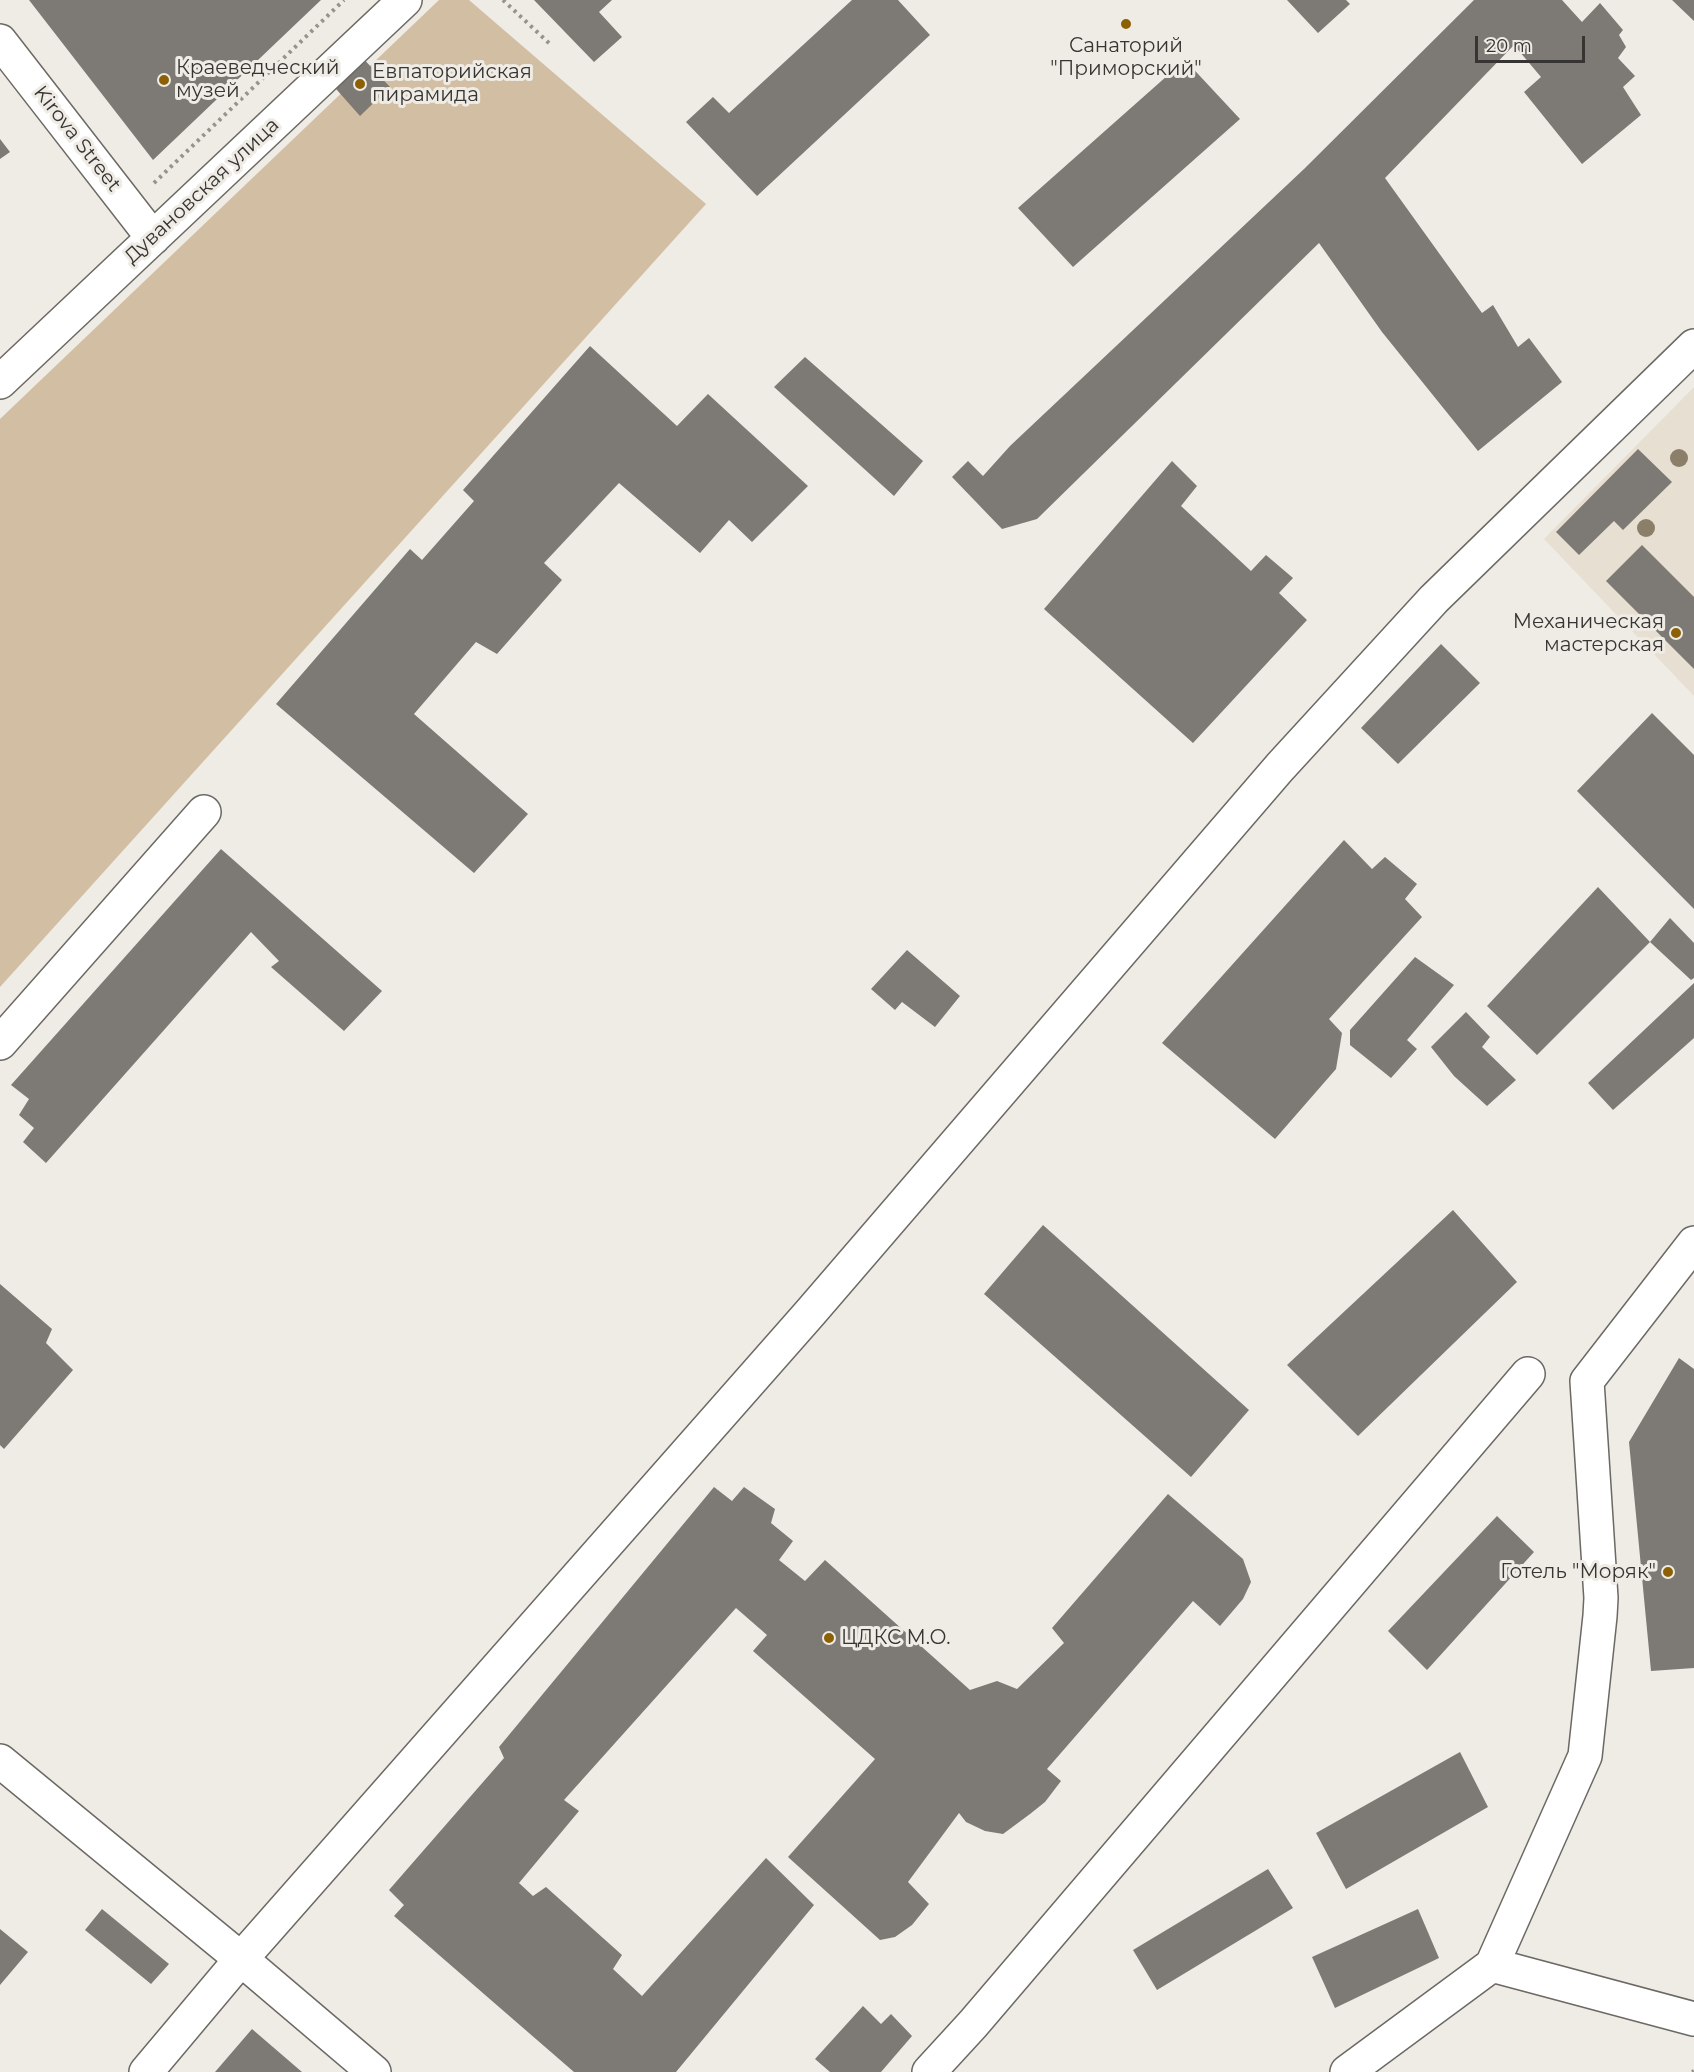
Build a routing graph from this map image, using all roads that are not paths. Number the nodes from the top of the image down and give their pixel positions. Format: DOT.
graph roads {
  1 [pos="405,0"];
  2 [pos="0,40"];
  3 [pos="153,238"];
  4 [pos="1694,346"];
  5 [pos="0,382"];
  6 [pos="204,812"];
  7 [pos="0,1043"];
  8 [pos="1694,1243"];
  9 [pos="1528,1374"];
  10 [pos="0,1761"];
  11 [pos="241,1959"];
  12 [pos="1492,1965"];
  13 [pos="1694,2019"];
  14 [pos="146,2072"];
  15 [pos="374,2072"];
  16 [pos="929,2072"];
  17 [pos="1347,2072"];
  1 -- 3 [label="street, Дувановская улица"];
  2 -- 3 [label="street, Kirova Street"];
  3 -- 5 [label="street, Дувановская улица"];
  4 -- 11 [label="street"];
  6 -- 7 [label="street"];
  8 -- 12 [label="street"];
  9 -- 16 [label="street"];
  10 -- 11 [label="street"];
  11 -- 14 [label="street"];
  11 -- 15 [label="street"];
  12 -- 13 [label="street"];
  12 -- 17 [label="street"];
}
